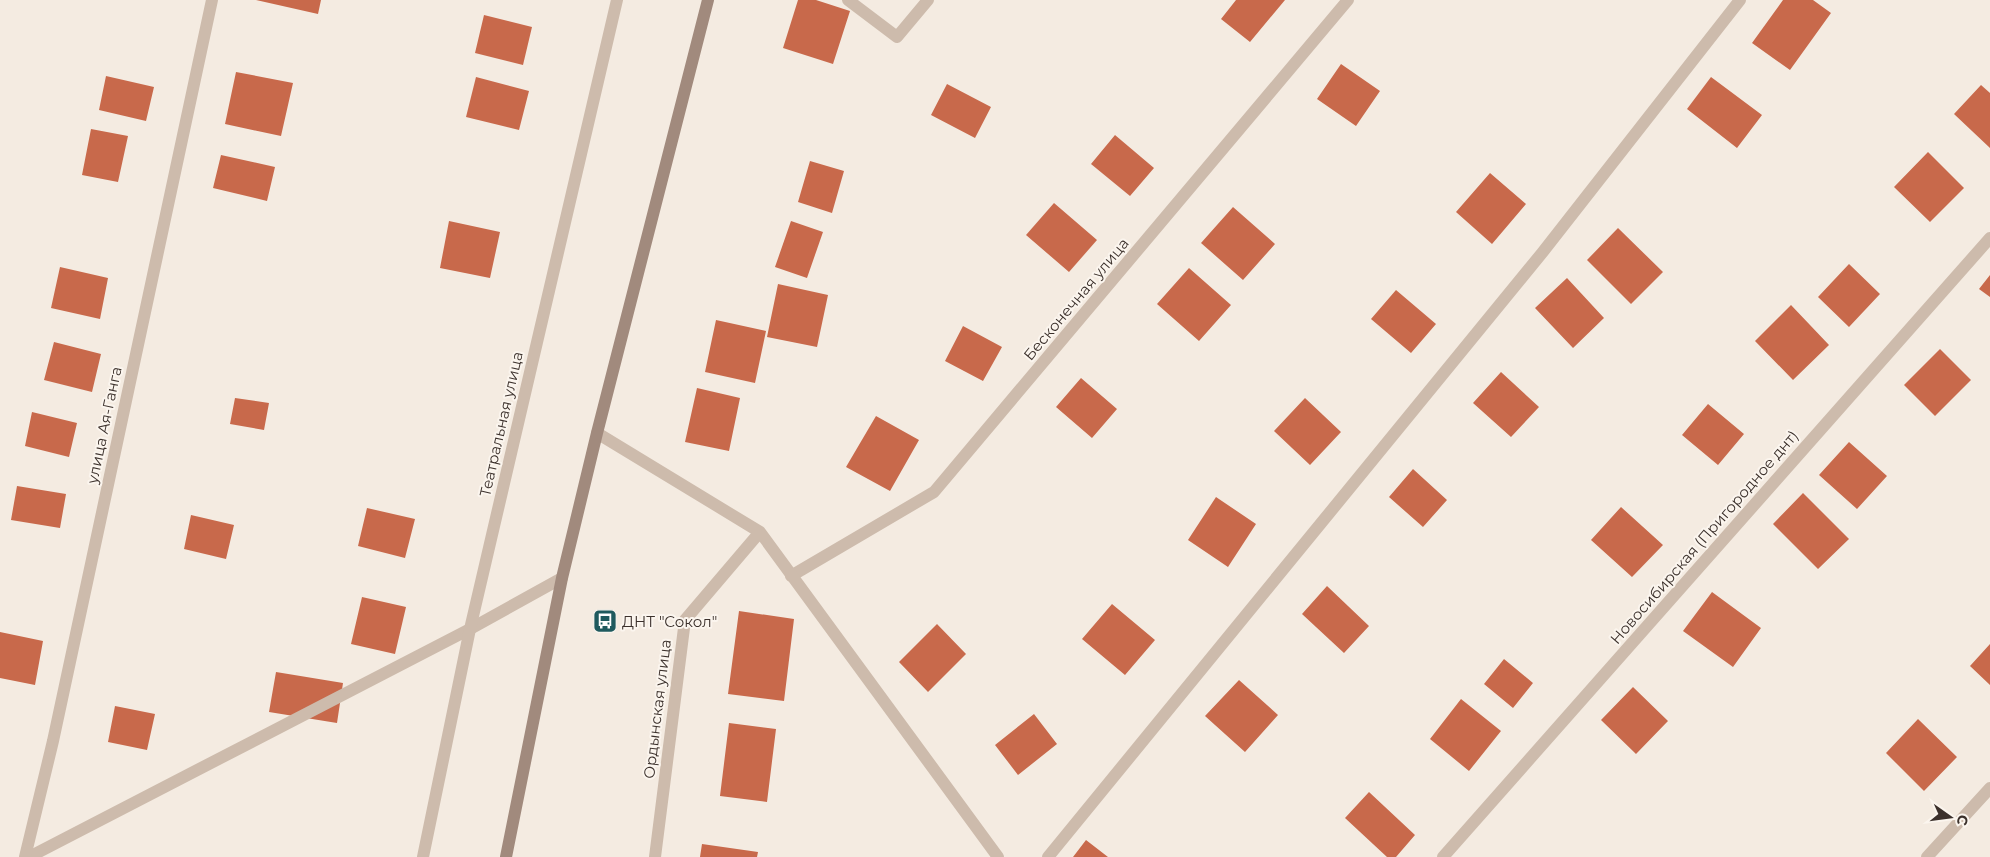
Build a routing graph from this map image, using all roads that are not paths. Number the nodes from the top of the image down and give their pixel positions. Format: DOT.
graph roads {
  1 [pos="212,0"];
  2 [pos="617,0"];
  3 [pos="708,0"];
  4 [pos="848,0"];
  5 [pos="928,0"];
  6 [pos="1348,0"];
  7 [pos="1740,0"];
  8 [pos="1990,238"];
  9 [pos="597,433"];
  10 [pos="760,532"];
  11 [pos="791,576"];
  12 [pos="562,578"];
  13 [pos="470,629"];
  14 [pos="1990,788"];
  15 [pos="27,857"];
  16 [pos="423,857"];
  17 [pos="506,857"];
  18 [pos="655,857"];
  19 [pos="998,857"];
  20 [pos="1048,857"];
  21 [pos="1443,857"];
  22 [pos="1927,857"];
  1 -- 15 [label="street, улица Ая-Ганга"];
  2 -- 13 [label="street, Театральная улица"];
  3 -- 9 [label="street"];
  4 -- 5 [label="street"];
  6 -- 11 [label="street, Бесконечная улица"];
  7 -- 20 [label="street"];
  8 -- 21 [label="street, Новосибирская (Пригородное днт)"];
  9 -- 10 [label="street"];
  9 -- 12 [label="street"];
  10 -- 11 [label="street"];
  10 -- 18 [label="street, Ордынская улица"];
  11 -- 19 [label="street"];
  12 -- 13 [label="street"];
  12 -- 17 [label="street"];
  13 -- 15 [label="street"];
  13 -- 16 [label="street, Театральная улица"];
  14 -- 22 [label="street"];
}
